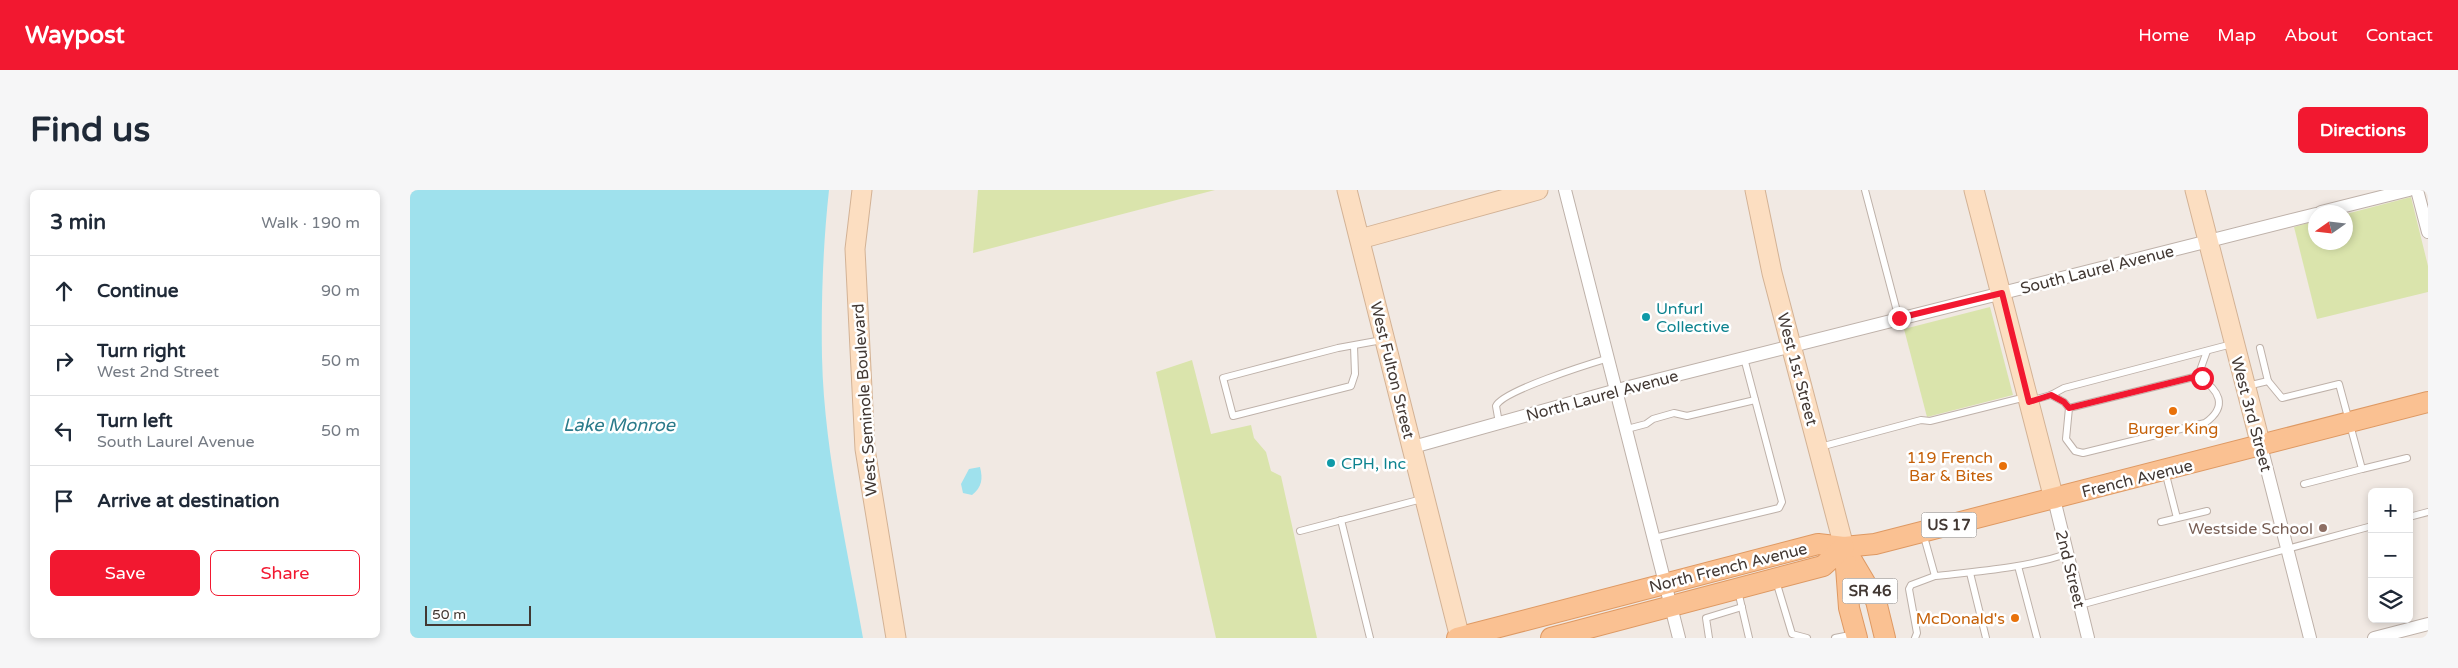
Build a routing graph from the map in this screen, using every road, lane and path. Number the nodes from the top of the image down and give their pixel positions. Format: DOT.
graph roads {
  1 [pos="862,190"];
  2 [pos="1347,190"];
  3 [pos="1538,190"];
  4 [pos="1565,190"];
  5 [pos="1755,190"];
  6 [pos="1865,190"];
  7 [pos="1974,190"];
  8 [pos="2195,190"];
  9 [pos="2409,190"];
  10 [pos="2417,190"];
  11 [pos="2349,205"];
  12 [pos="2308,216"];
  13 [pos="2428,232"];
  14 [pos="1360,239"];
  15 [pos="2208,241"];
  16 [pos="2002,293"];
  17 [pos="1899,318"];
  18 [pos="1385,339"];
  19 [pos="2234,344"];
  20 [pos="1354,346"];
  21 [pos="1791,347"];
  22 [pos="2260,348"];
  23 [pos="2207,351"];
  24 [pos="1609,358"];
  25 [pos="1744,358"];
  26 [pos="2198,376"];
  27 [pos="2268,382"];
  28 [pos="2246,386"];
  29 [pos="1617,390"];
  30 [pos="2051,395"];
  31 [pos="2029,399"];
  32 [pos="1755,400"];
  33 [pos="2428,402"];
  34 [pos="2069,408"];
  35 [pos="1499,422"];
  36 [pos="2350,423"];
  37 [pos="1627,429"];
  38 [pos="2261,446"];
  39 [pos="1413,447"];
  40 [pos="1818,447"];
  41 [pos="2407,458"];
  42 [pos="2362,469"];
  43 [pos="2165,471"];
  44 [pos="2304,484"];
  45 [pos="1426,498"];
  46 [pos="2054,499"];
  47 [pos="2207,511"];
  48 [pos="2428,512"];
  49 [pos="2413,516"];
  50 [pos="2177,518"];
  51 [pos="1340,520"];
  52 [pos="2161,522"];
  53 [pos="2368,527"];
  54 [pos="1300,531"];
  55 [pos="1923,532"];
  56 [pos="1654,538"];
  57 [pos="1844,548"];
  58 [pos="2287,548"];
  59 [pos="2067,554"];
  60 [pos="2018,566"];
  61 [pos="1970,573"];
  62 [pos="1935,576"];
  63 [pos="1775,579"];
  64 [pos="1666,583"];
  65 [pos="1740,599"];
  66 [pos="2080,605"];
  67 [pos="1673,607"];
  68 [pos="2428,624"];
  69 [pos="1578,635"];
  70 [pos="1856,636"];
  71 [pos="896,638"];
  72 [pos="1370,638"];
  73 [pos="1459,638"];
  74 [pos="1551,638"];
  75 [pos="1679,638"];
  76 [pos="1708,638"];
  77 [pos="1749,638"];
  78 [pos="1807,638"];
  79 [pos="1835,638"];
  80 [pos="1885,638"];
  81 [pos="1915,638"];
  82 [pos="1986,638"];
  83 [pos="2036,638"];
  84 [pos="2088,638"];
  85 [pos="2310,638"];
  86 [pos="2374,638"];
  1 -- 71 [label="street, West Seminole Boulevard"];
  2 -- 14 [label="street, West Fulton Street"];
  3 -- 14 [label="street"];
  4 -- 24 [label="street"];
  5 -- 21 [label="street, West 1st Street"];
  6 -- 17 [label="lane"];
  7 -- 16 [label="street"];
  8 -- 15 [label="street, West 3rd Street"];
  9 -- 11 [label="street"];
  10 -- 13 [label="street"];
  12 -- 15 [label="street, South Laurel Avenue"];
  14 -- 18 [label="street, West Fulton Street"];
  15 -- 16 [label="street, South Laurel Avenue"];
  15 -- 19 [label="street, West 3rd Street"];
  16 -- 17 [label="street, South Laurel Avenue"];
  16 -- 31 [label="street"];
  17 -- 21 [label="street, South Laurel Avenue"];
  18 -- 20 [label="lane"];
  18 -- 39 [label="street, West Fulton Street"];
  19 -- 23 [label="lane"];
  19 -- 28 [label="street, West 3rd Street"];
  20 -- 20 [label="lane"];
  21 -- 25 [label="street, North Laurel Avenue"];
  21 -- 40 [label="street, West 1st Street"];
  22 -- 27 [label="lane"];
  23 -- 26 [label="lane"];
  23 -- 30 [label="lane"];
  24 -- 29 [label="street"];
  24 -- 35 [label="lane"];
  25 -- 29 [label="street, North Laurel Avenue"];
  25 -- 32 [label="lane"];
  26 -- 34 [label="lane"];
  26 -- 34 [label="lane"];
  27 -- 28 [label="lane"];
  27 -- 36 [label="lane"];
  28 -- 38 [label="street, West 3rd Street"];
  29 -- 35 [label="street, North Laurel Avenue"];
  29 -- 37 [label="street"];
  30 -- 31 [label="lane"];
  30 -- 34 [label="lane"];
  31 -- 40 [label="lane"];
  31 -- 46 [label="street"];
  32 -- 37 [label="lane"];
  32 -- 56 [label="lane"];
  33 -- 36 [label="main road, French Avenue / US 17"];
  35 -- 39 [label="street, North Laurel Avenue"];
  36 -- 38 [label="main road, French Avenue / US 17"];
  36 -- 42 [label="lane"];
  37 -- 56 [label="street"];
  38 -- 43 [label="main road, French Avenue / US 17"];
  38 -- 58 [label="street, West 3rd Street"];
  39 -- 45 [label="street, West Fulton Street"];
  40 -- 57 [label="street, West 1st Street"];
  41 -- 42 [label="lane"];
  42 -- 44 [label="lane"];
  43 -- 46 [label="main road, French Avenue / US 17"];
  43 -- 50 [label="lane"];
  45 -- 51 [label="lane"];
  45 -- 73 [label="street, West Fulton Street"];
  46 -- 55 [label="main road, French Avenue / US 17"];
  46 -- 59 [label="street, 2nd Street"];
  47 -- 50 [label="lane"];
  48 -- 49 [label="lane"];
  50 -- 52 [label="lane"];
  51 -- 54 [label="lane"];
  51 -- 72 [label="lane"];
  53 -- 58 [label="lane"];
  55 -- 57 [label="main road, French Avenue / US 17"];
  55 -- 62 [label="lane"];
  56 -- 64 [label="street"];
  57 -- 63 [label="main road, North French Avenue"];
  57 -- 64 [label="main road, North French Avenue"];
  57 -- 70 [label="main road, West 1st Street / SR 46"];
  57 -- 80 [label="main road, West 1st Street / SR 46"];
  58 -- 66 [label="lane"];
  58 -- 85 [label="street, West 3rd Street"];
  59 -- 60 [label="lane"];
  59 -- 66 [label="street, 2nd Street"];
  60 -- 61 [label="lane"];
  60 -- 83 [label="lane"];
  61 -- 62 [label="lane"];
  61 -- 82 [label="lane"];
  62 -- 81 [label="lane"];
  63 -- 65 [label="main road, North French Avenue"];
  63 -- 78 [label="lane"];
  64 -- 67 [label="street"];
  64 -- 73 [label="main road, North French Avenue"];
  65 -- 67 [label="main road, North French Avenue"];
  65 -- 76 [label="lane"];
  65 -- 77 [label="lane"];
  66 -- 84 [label="street, 2nd Street"];
  67 -- 69 [label="main road, North French Avenue"];
  67 -- 75 [label="street"];
  68 -- 86 [label="street"];
  69 -- 74 [label="main road, North French Avenue"];
  70 -- 79 [label="lane"];
}
